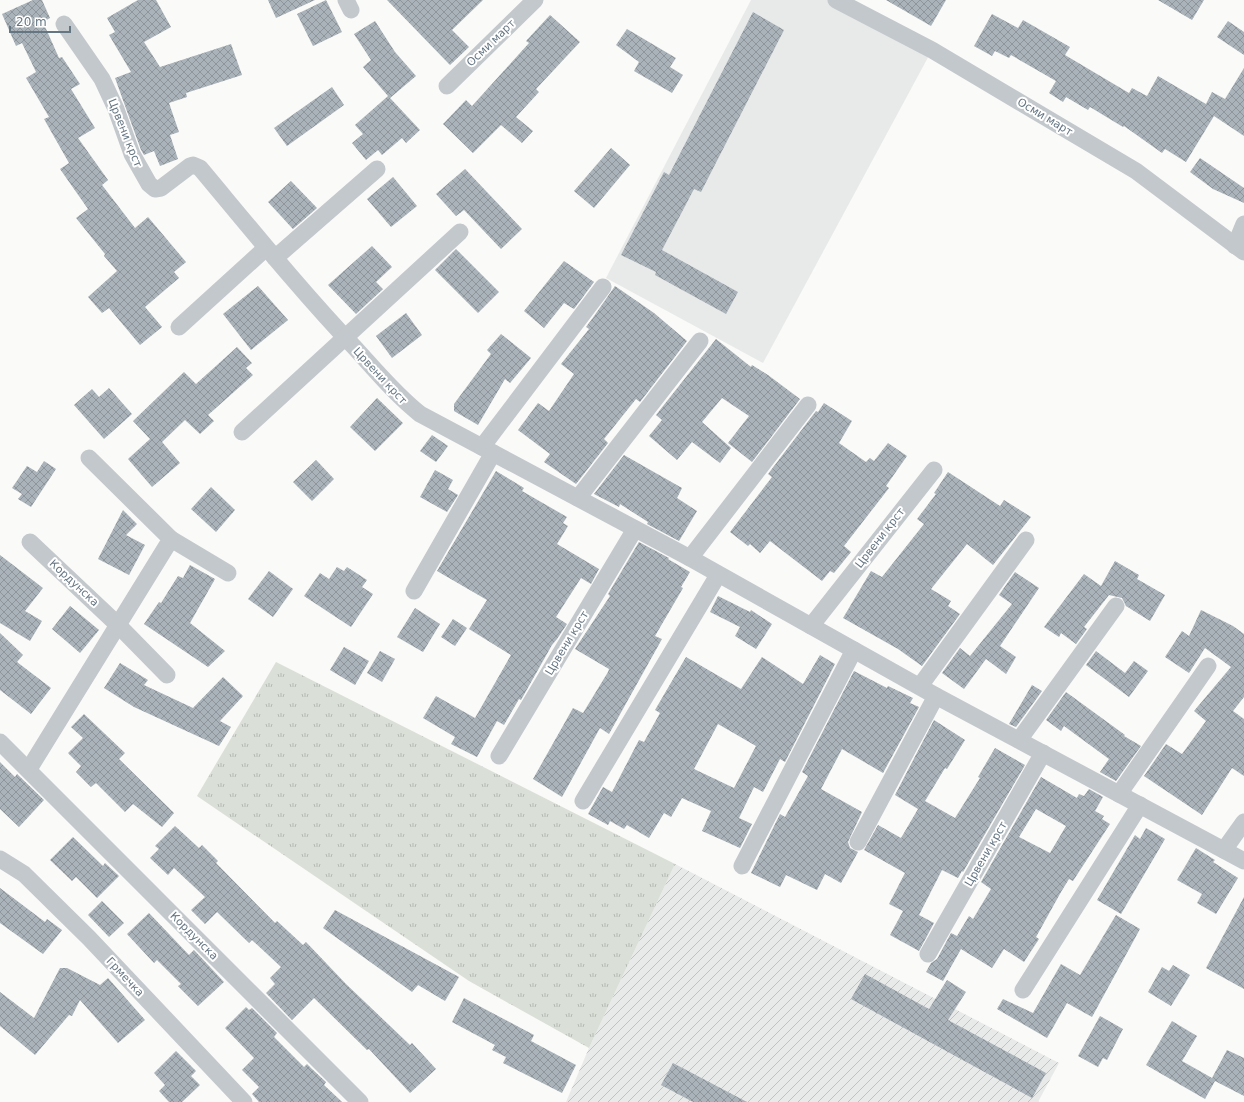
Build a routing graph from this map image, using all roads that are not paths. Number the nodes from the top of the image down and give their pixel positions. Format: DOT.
graph roads {
  1 [pos="535,0"];
  2 [pos="836,0"];
  3 [pos="64,24"];
  4 [pos="447,86"];
  5 [pos="377,169"];
  6 [pos="1244,224"];
  7 [pos="460,232"];
  8 [pos="1240,249"];
  9 [pos="271,253"];
  10 [pos="603,287"];
  11 [pos="179,327"];
  12 [pos="344,336"];
  13 [pos="700,341"];
  14 [pos="808,405"];
  15 [pos="242,432"];
  16 [pos="487,450"];
  17 [pos="89,458"];
  18 [pos="934,470"];
  19 [pos="578,498"];
  20 [pos="635,529"];
  21 [pos="171,539"];
  22 [pos="1026,540"];
  23 [pos="30,542"];
  24 [pos="690,558"];
  25 [pos="228,573"];
  26 [pos="718,575"];
  27 [pos="414,591"];
  28 [pos="1116,606"];
  29 [pos="118,625"];
  30 [pos="811,626"];
  31 [pos="854,650"];
  32 [pos="1208,666"];
  33 [pos="167,675"];
  34 [pos="920,686"];
  35 [pos="936,696"];
  36 [pos="1020,740"];
  37 [pos="0,742"];
  38 [pos="1043,753"];
  39 [pos="499,756"];
  40 [pos="29,769"];
  41 [pos="1119,794"];
  42 [pos="583,801"];
  43 [pos="1140,805"];
  44 [pos="1244,822"];
  45 [pos="858,842"];
  46 [pos="1224,850"];
  47 [pos="0,859"];
  48 [pos="1244,861"];
  49 [pos="742,866"];
  50 [pos="928,954"];
  51 [pos="1023,990"];
  52 [pos="244,1102"];
  53 [pos="360,1102"];
  1 -- 4 [label="street, Осми март"];
  2 -- 8 [label="street, Осми март"];
  3 -- 9 [label="street, Црвени крст"];
  5 -- 9 [label="street"];
  6 -- 8 [label="street"];
  7 -- 12 [label="street"];
  9 -- 11 [label="street"];
  9 -- 12 [label="street, Црвени крст"];
  10 -- 16 [label="street"];
  12 -- 15 [label="street"];
  12 -- 16 [label="street, Црвени крст"];
  13 -- 19 [label="street"];
  14 -- 24 [label="street"];
  16 -- 19 [label="street, Црвени крст"];
  16 -- 27 [label="street"];
  17 -- 21 [label="street"];
  18 -- 30 [label="street, Црвени крст"];
  19 -- 20 [label="street, Црвени крст"];
  20 -- 24 [label="street, Црвени крст"];
  20 -- 39 [label="street, Црвени крст"];
  21 -- 25 [label="street"];
  21 -- 29 [label="street"];
  22 -- 34 [label="street"];
  23 -- 29 [label="street, Кордунска"];
  24 -- 26 [label="street, Црвени крст"];
  26 -- 30 [label="street, Црвени крст"];
  26 -- 42 [label="street"];
  28 -- 36 [label="street"];
  29 -- 33 [label="street, Кордунска"];
  29 -- 40 [label="street"];
  30 -- 31 [label="street, Црвени крст"];
  31 -- 34 [label="street, Црвени крст"];
  31 -- 49 [label="street"];
  32 -- 41 [label="street"];
  34 -- 35 [label="street, Црвени крст"];
  35 -- 36 [label="street, Црвени крст"];
  35 -- 45 [label="street"];
  36 -- 38 [label="street, Црвени крст"];
  37 -- 40 [label="street, Кордунска"];
  38 -- 41 [label="street, Црвени крст"];
  38 -- 50 [label="street, Црвени крст"];
  40 -- 53 [label="street, Кордунска"];
  41 -- 43 [label="street, Црвени крст"];
  43 -- 46 [label="street, Црвени крст"];
  43 -- 51 [label="street"];
  44 -- 46 [label="street"];
  46 -- 48 [label="street, Црвени крст"];
  47 -- 52 [label="street, Грмечка"];
}
